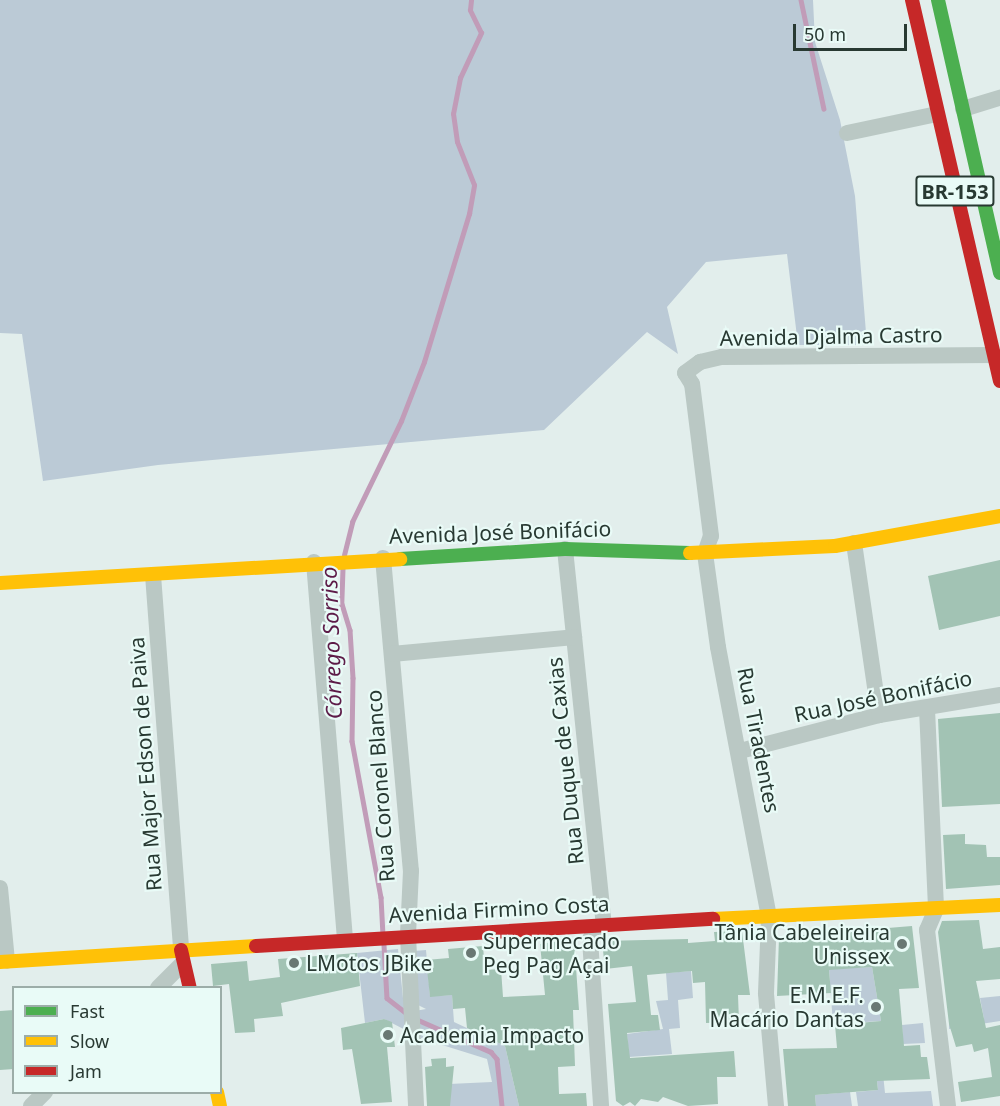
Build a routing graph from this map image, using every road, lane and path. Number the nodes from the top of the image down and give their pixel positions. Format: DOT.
graph roads {
  1 [pos="912,0"];
  2 [pos="938,0"];
  3 [pos="1000,98"];
  4 [pos="963,109"];
  5 [pos="937,114"];
  6 [pos="847,133"];
  7 [pos="986,214"];
  8 [pos="961,218"];
  9 [pos="1000,273"];
  10 [pos="994,355"];
  11 [pos="1000,381"];
  12 [pos="692,384"];
  13 [pos="1000,516"];
  14 [pos="854,543"];
  15 [pos="565,549"];
  16 [pos="705,553"];
  17 [pos="376,558"];
  18 [pos="314,562"];
  19 [pos="153,575"];
  20 [pos="0,584"];
  21 [pos="574,637"];
  22 [pos="392,654"];
  23 [pos="1000,695"];
  24 [pos="927,709"];
  25 [pos="879,715"];
  26 [pos="740,751"];
  27 [pos="0,888"];
  28 [pos="1000,905"];
  29 [pos="936,909"];
  30 [pos="769,916"];
  31 [pos="604,924"];
  32 [pos="404,936"];
  33 [pos="345,939"];
  34 [pos="182,957"];
  35 [pos="3,962"];
  36 [pos="159,986"];
  37 [pos="190,986"];
  38 [pos="43,1094"];
  39 [pos="31,1106"];
  40 [pos="416,1106"];
  41 [pos="601,1106"];
  42 [pos="776,1106"];
  43 [pos="948,1106"];
  1 -- 5 [label="street, BR-153"];
  2 -- 4 [label="street, BR-153"];
  3 -- 4 [label="street"];
  4 -- 7 [label="street, BR-153"];
  5 -- 6 [label="street"];
  5 -- 8 [label="street, BR-153"];
  7 -- 8 [label="street"];
  7 -- 9 [label="street, BR-153"];
  8 -- 10 [label="street, BR-153"];
  10 -- 11 [label="street, BR-153"];
  10 -- 12 [label="street, Avenida Djalma Castro"];
  12 -- 16 [label="street, Rua Tiradentes"];
  13 -- 14 [label="street, Avenida José Bonifácio"];
  14 -- 16 [label="street, Avenida José Bonifácio"];
  14 -- 25 [label="street"];
  15 -- 16 [label="street, Avenida José Bonifácio"];
  15 -- 17 [label="street, Avenida José Bonifácio"];
  15 -- 21 [label="street, Rua Duque de Caxias"];
  16 -- 26 [label="street, Rua Tiradentes"];
  17 -- 18 [label="street, Avenida José Bonifácio"];
  17 -- 22 [label="street, Rua Coronel Blanco"];
  18 -- 19 [label="street, Avenida José Bonifácio"];
  18 -- 33 [label="street"];
  19 -- 20 [label="street, Avenida José Bonifácio"];
  19 -- 34 [label="street, Rua Major Edson de Paiva"];
  21 -- 22 [label="street"];
  21 -- 31 [label="street, Rua Duque de Caxias"];
  22 -- 32 [label="street, Rua Coronel Blanco"];
  23 -- 24 [label="street, Rua José Bonifácio"];
  24 -- 25 [label="street, Rua José Bonifácio"];
  24 -- 29 [label="street"];
  25 -- 26 [label="street, Rua José Bonifácio"];
  26 -- 30 [label="street, Rua Tiradentes"];
  27 -- 35 [label="street"];
  28 -- 29 [label="street, Avenida Firmino Costa"];
  29 -- 30 [label="street, Avenida Firmino Costa"];
  29 -- 43 [label="street"];
  30 -- 31 [label="street, Avenida Firmino Costa"];
  30 -- 42 [label="street, Rua Tiradentes"];
  31 -- 32 [label="street, Avenida Firmino Costa"];
  31 -- 41 [label="street"];
  32 -- 33 [label="street, Avenida Firmino Costa"];
  32 -- 40 [label="street, Rua Coronel Blanco"];
  33 -- 34 [label="street, Avenida Firmino Costa"];
  34 -- 35 [label="street, Avenida Firmino Costa"];
  34 -- 36 [label="street"];
  34 -- 37 [label="street"];
  38 -- 39 [label="street"];
}
